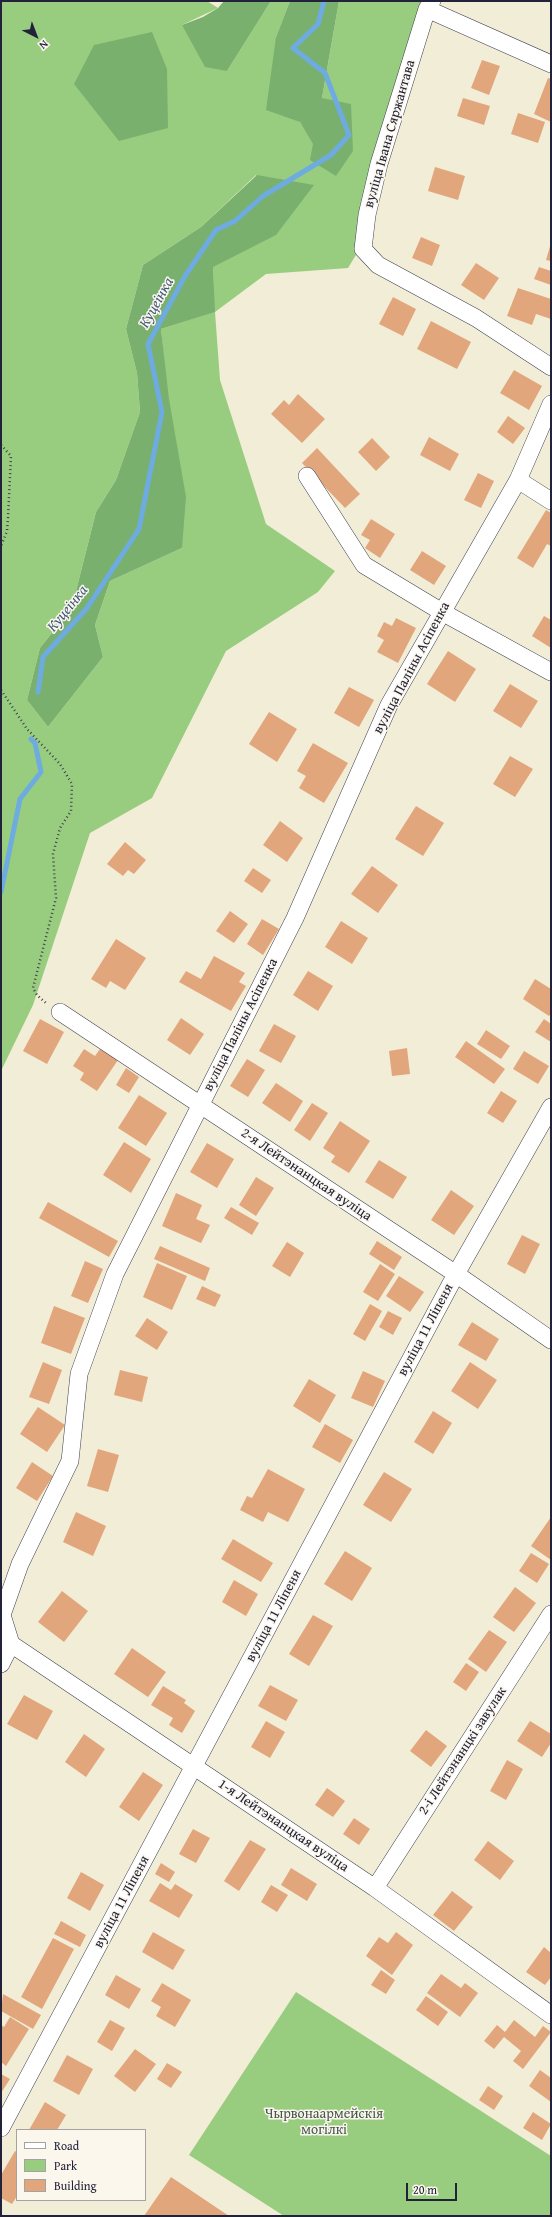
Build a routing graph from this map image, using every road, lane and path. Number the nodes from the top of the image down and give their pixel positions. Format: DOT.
graph roads {
  1 [pos="430,5"];
  2 [pos="551,64"];
  3 [pos="551,367"];
  4 [pos="551,404"];
  5 [pos="1,445"];
  6 [pos="307,476"];
  7 [pos="518,480"];
  8 [pos="551,501"];
  9 [pos="1,546"];
  10 [pos="442,612"];
  11 [pos="551,672"];
  12 [pos="1,690"];
  13 [pos="60,1012"];
  14 [pos="201,1104"];
  15 [pos="551,1107"];
  16 [pos="456,1274"];
  17 [pos="551,1340"];
  18 [pos="551,1614"];
  19 [pos="11,1644"];
  20 [pos="1,1664"];
  21 [pos="194,1767"];
  22 [pos="375,1888"];
  23 [pos="551,2015"];
  24 [pos="1,2128"];
  1 -- 2 [label="street"];
  1 -- 3 [label="street, вуліца Івана Сяржантава"];
  4 -- 7 [label="street, вуліца Паліны Асіпенка"];
  5 -- 9 [label="path"];
  6 -- 10 [label="street"];
  7 -- 8 [label="street"];
  7 -- 10 [label="street, вуліца Паліны Асіпенка"];
  10 -- 11 [label="street"];
  10 -- 14 [label="street, вуліца Паліны Асіпенка"];
  12 -- 13 [label="path"];
  13 -- 14 [label="street, 2-я Лейтэнанцкая вуліца"];
  14 -- 16 [label="street, 2-я Лейтэнанцкая вуліца"];
  14 -- 19 [label="street, вуліца Паліны Асіпенка"];
  15 -- 16 [label="street, вуліца 11 Ліпеня"];
  16 -- 17 [label="street, 2-я Лейтэнанцкая вуліца"];
  16 -- 21 [label="street, вуліца 11 Ліпеня"];
  18 -- 22 [label="street, 2-і Лейтэнанцкі завулак"];
  19 -- 20 [label="street"];
  19 -- 21 [label="street, 1-я Лейтэнанцкая вуліца"];
  21 -- 22 [label="street, 1-я Лейтэнанцкая вуліца"];
  21 -- 24 [label="street, вуліца 11 Ліпеня"];
  22 -- 23 [label="street, 1-я Лейтэнанцкая вуліца"];
}
